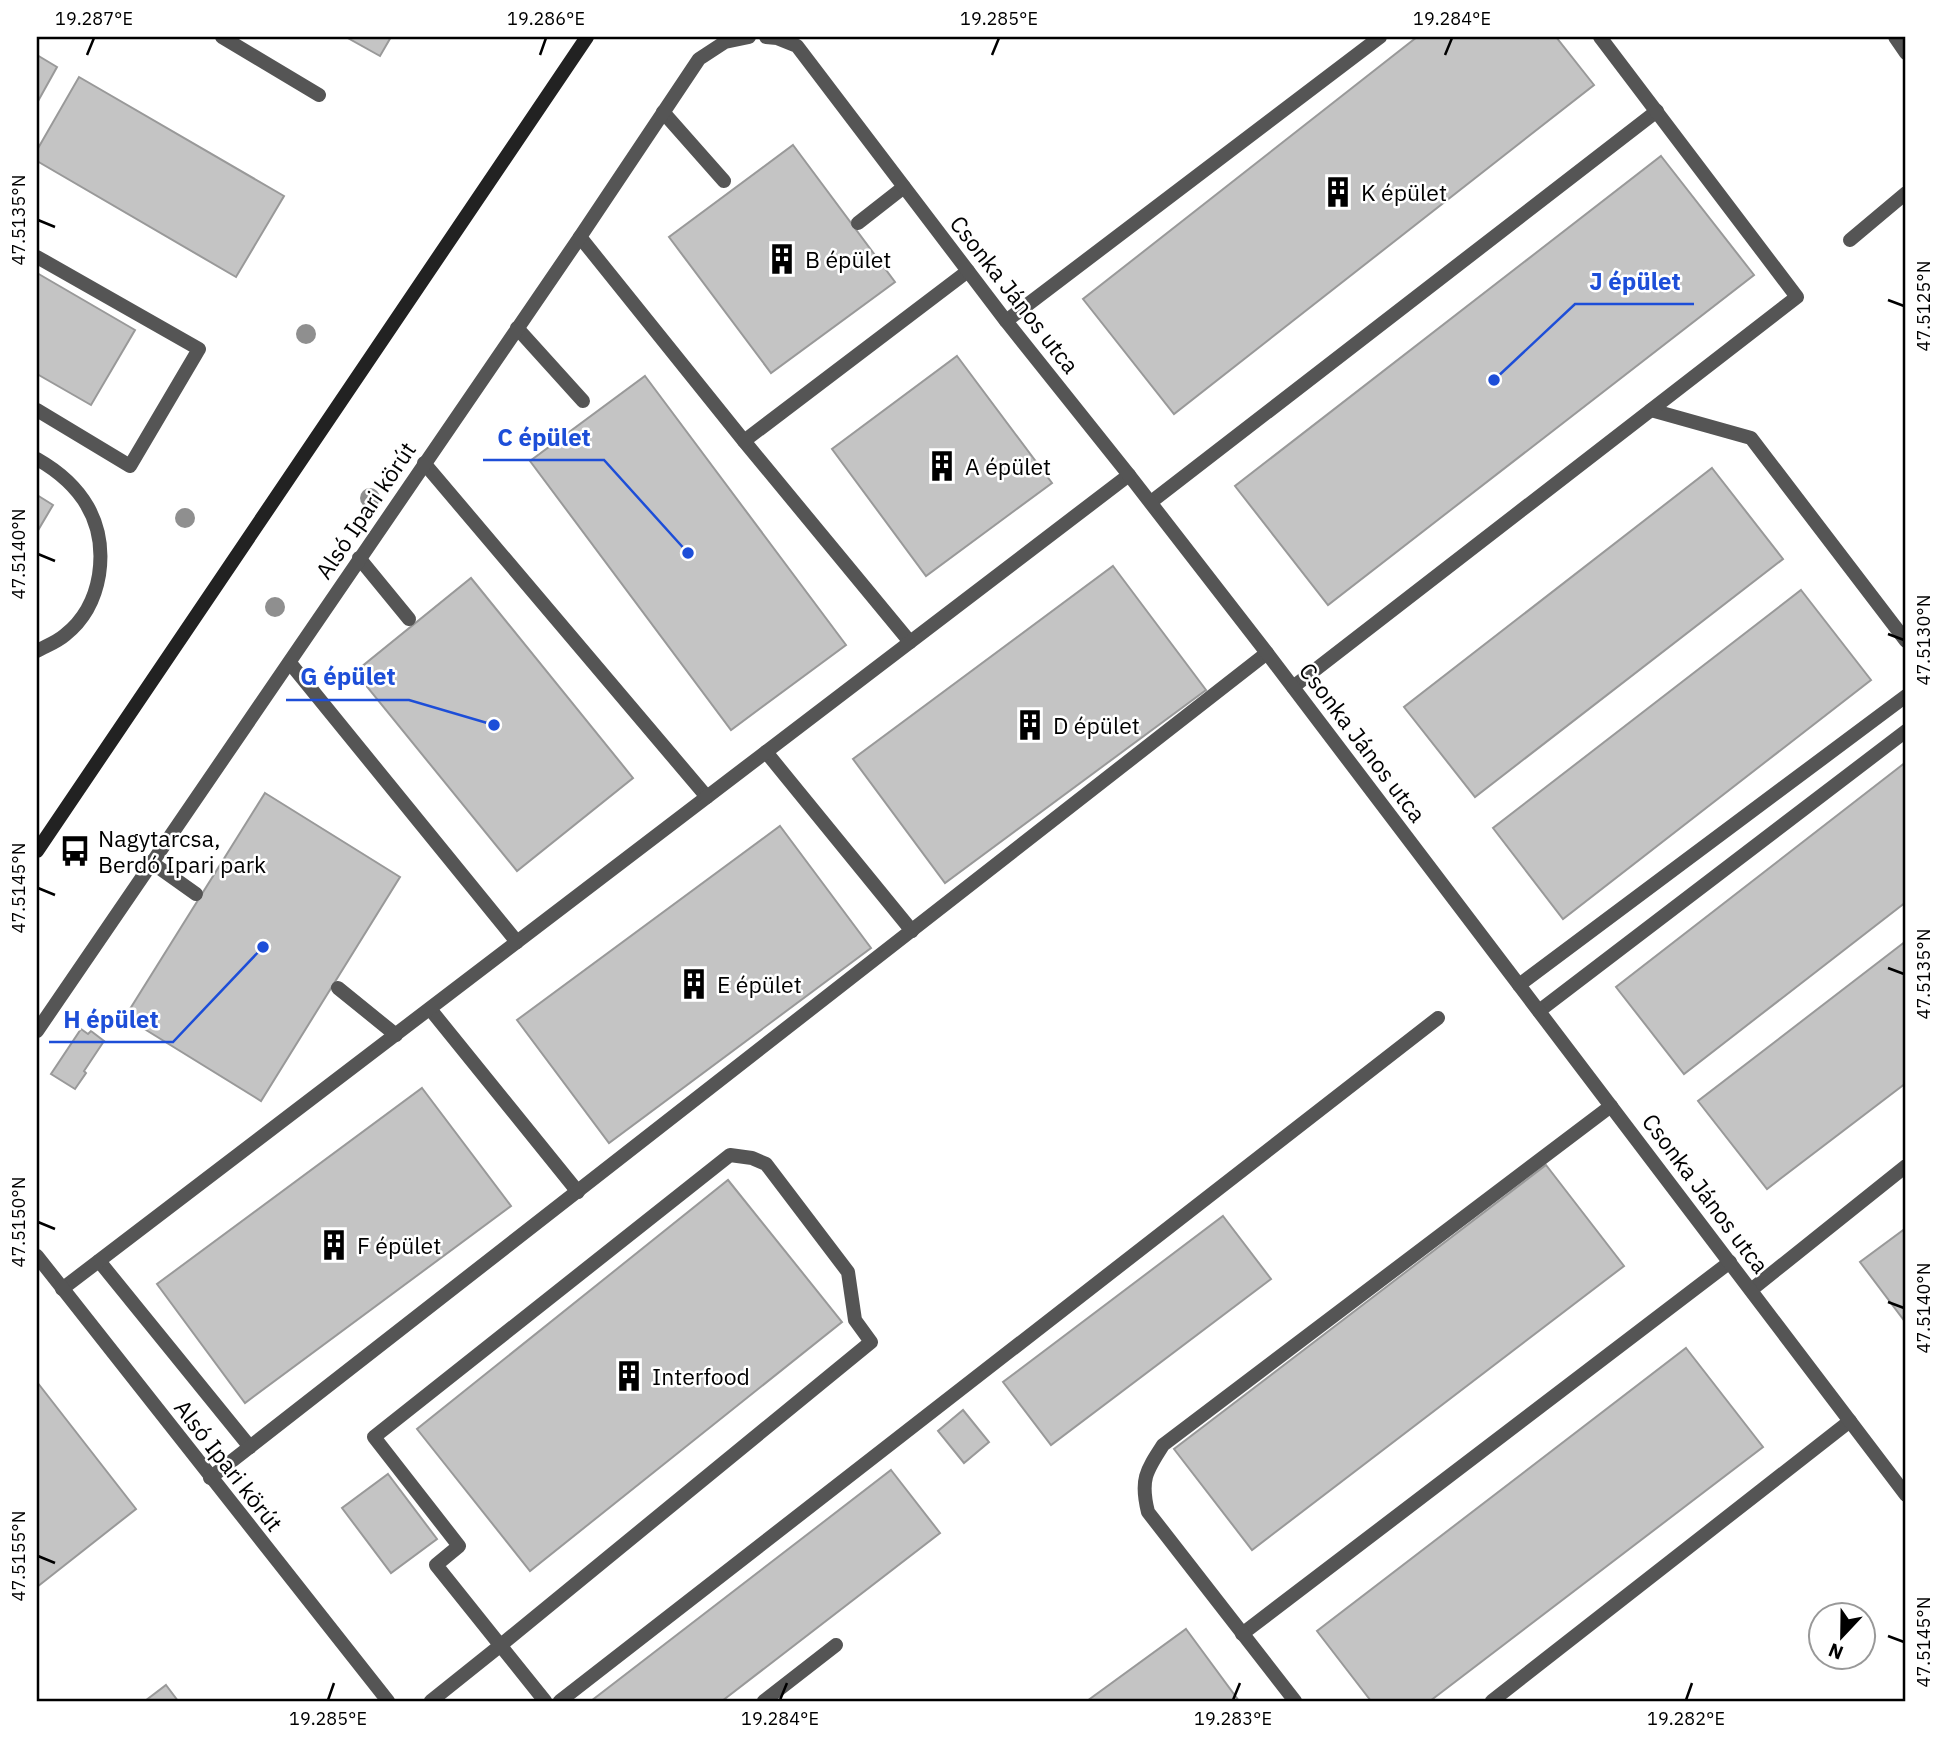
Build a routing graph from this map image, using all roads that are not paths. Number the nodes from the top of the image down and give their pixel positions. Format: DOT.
graph roads {
  1 [pos="222,37"];
  2 [pos="587,37"];
  3 [pos="749,37"];
  4 [pos="766,37"];
  5 [pos="1380,37"];
  6 [pos="1601,37"];
  7 [pos="1895,37"];
  8 [pos="1906,53"];
  9 [pos="319,94"];
  10 [pos="1657,111"];
  11 [pos="663,112"];
  12 [pos="724,181"];
  13 [pos="904,187"];
  14 [pos="1906,193"];
  15 [pos="858,223"];
  16 [pos="580,237"];
  17 [pos="1850,240"];
  18 [pos="37,257"];
  19 [pos="968,271"];
  20 [pos="1006,321"];
  21 [pos="517,328"];
  22 [pos="583,401"];
  23 [pos="37,410"];
  24 [pos="1651,410"];
  25 [pos="744,441"];
  26 [pos="37,459"];
  27 [pos="424,463"];
  28 [pos="1129,475"];
  29 [pos="1151,502"];
  30 [pos="359,558"];
  31 [pos="409,618"];
  32 [pos="1906,641"];
  33 [pos="910,642"];
  34 [pos="37,651"];
  35 [pos="1267,653"];
  36 [pos="290,663"];
  37 [pos="1293,687"];
  38 [pos="1906,696"];
  39 [pos="1906,731"];
  40 [pos="766,752"];
  41 [pos="707,797"];
  42 [pos="37,851"];
  43 [pos="151,862"];
  44 [pos="196,894"];
  45 [pos="912,931"];
  46 [pos="517,942"];
  47 [pos="1519,985"];
  48 [pos="338,988"];
  49 [pos="430,1009"];
  50 [pos="1539,1011"];
  51 [pos="1438,1018"];
  52 [pos="37,1031"];
  53 [pos="396,1035"];
  54 [pos="1611,1106"];
  55 [pos="1906,1166"];
  56 [pos="578,1192"];
  57 [pos="37,1256"];
  58 [pos="99,1261"];
  59 [pos="1730,1262"];
  60 [pos="62,1289"];
  61 [pos="1751,1290"];
  62 [pos="1850,1421"];
  63 [pos="250,1447"];
  64 [pos="210,1478"];
  65 [pos="1906,1495"];
  66 [pos="1242,1634"];
  67 [pos="501,1645"];
  68 [pos="836,1645"];
  69 [pos="388,1701"];
  70 [pos="431,1701"];
  71 [pos="545,1701"];
  72 [pos="561,1701"];
  73 [pos="764,1701"];
  74 [pos="1295,1701"];
  75 [pos="1492,1701"];
  1 -- 9 [label="street"];
  2 -- 42 [label="main road"];
  3 -- 11 [label="street, Alsó Ipari körút"];
  4 -- 13 [label="street, Csonka János utca"];
  5 -- 20 [label="street"];
  6 -- 10 [label="street"];
  7 -- 8 [label="street"];
  10 -- 24 [label="street"];
  10 -- 29 [label="street"];
  11 -- 12 [label="street"];
  11 -- 16 [label="street, Alsó Ipari körút"];
  13 -- 15 [label="street"];
  13 -- 19 [label="street, Csonka János utca"];
  14 -- 17 [label="street"];
  16 -- 21 [label="street, Alsó Ipari körút"];
  16 -- 25 [label="street"];
  18 -- 23 [label="street"];
  19 -- 20 [label="street, Csonka János utca"];
  19 -- 25 [label="street"];
  20 -- 28 [label="street, Csonka János utca"];
  21 -- 22 [label="street"];
  21 -- 27 [label="street, Alsó Ipari körút"];
  24 -- 32 [label="street"];
  24 -- 37 [label="street"];
  25 -- 33 [label="street"];
  26 -- 34 [label="street"];
  27 -- 30 [label="street, Alsó Ipari körút"];
  27 -- 41 [label="street"];
  28 -- 29 [label="street, Csonka János utca"];
  28 -- 33 [label="street"];
  29 -- 35 [label="street, Csonka János utca"];
  30 -- 31 [label="street"];
  30 -- 36 [label="street, Alsó Ipari körút"];
  33 -- 40 [label="street"];
  35 -- 37 [label="street, Csonka János utca"];
  35 -- 45 [label="street"];
  36 -- 43 [label="street, Alsó Ipari körút"];
  36 -- 46 [label="street"];
  37 -- 47 [label="street, Csonka János utca"];
  38 -- 47 [label="street"];
  39 -- 50 [label="street"];
  40 -- 41 [label="street"];
  40 -- 45 [label="street"];
  41 -- 46 [label="street"];
  43 -- 44 [label="street"];
  43 -- 52 [label="street, Alsó Ipari körút"];
  45 -- 56 [label="street"];
  46 -- 49 [label="street"];
  47 -- 50 [label="street, Csonka János utca"];
  48 -- 53 [label="street"];
  49 -- 53 [label="street"];
  49 -- 56 [label="street"];
  50 -- 54 [label="street, Csonka János utca"];
  51 -- 72 [label="street"];
  53 -- 58 [label="street"];
  54 -- 59 [label="street, Csonka János utca"];
  54 -- 66 [label="street"];
  55 -- 61 [label="street"];
  56 -- 63 [label="street"];
  57 -- 60 [label="street, Alsó Ipari körút"];
  58 -- 60 [label="street"];
  58 -- 63 [label="street"];
  59 -- 61 [label="street, Csonka János utca"];
  59 -- 66 [label="street"];
  60 -- 64 [label="street, Alsó Ipari körút"];
  61 -- 62 [label="street, Csonka János utca"];
  62 -- 65 [label="street, Csonka János utca"];
  62 -- 75 [label="street"];
  63 -- 64 [label="street"];
  64 -- 69 [label="street, Alsó Ipari körút"];
  66 -- 74 [label="street"];
  67 -- 67 [label="street"];
  67 -- 70 [label="street"];
  67 -- 71 [label="street"];
  68 -- 73 [label="street"];
}
